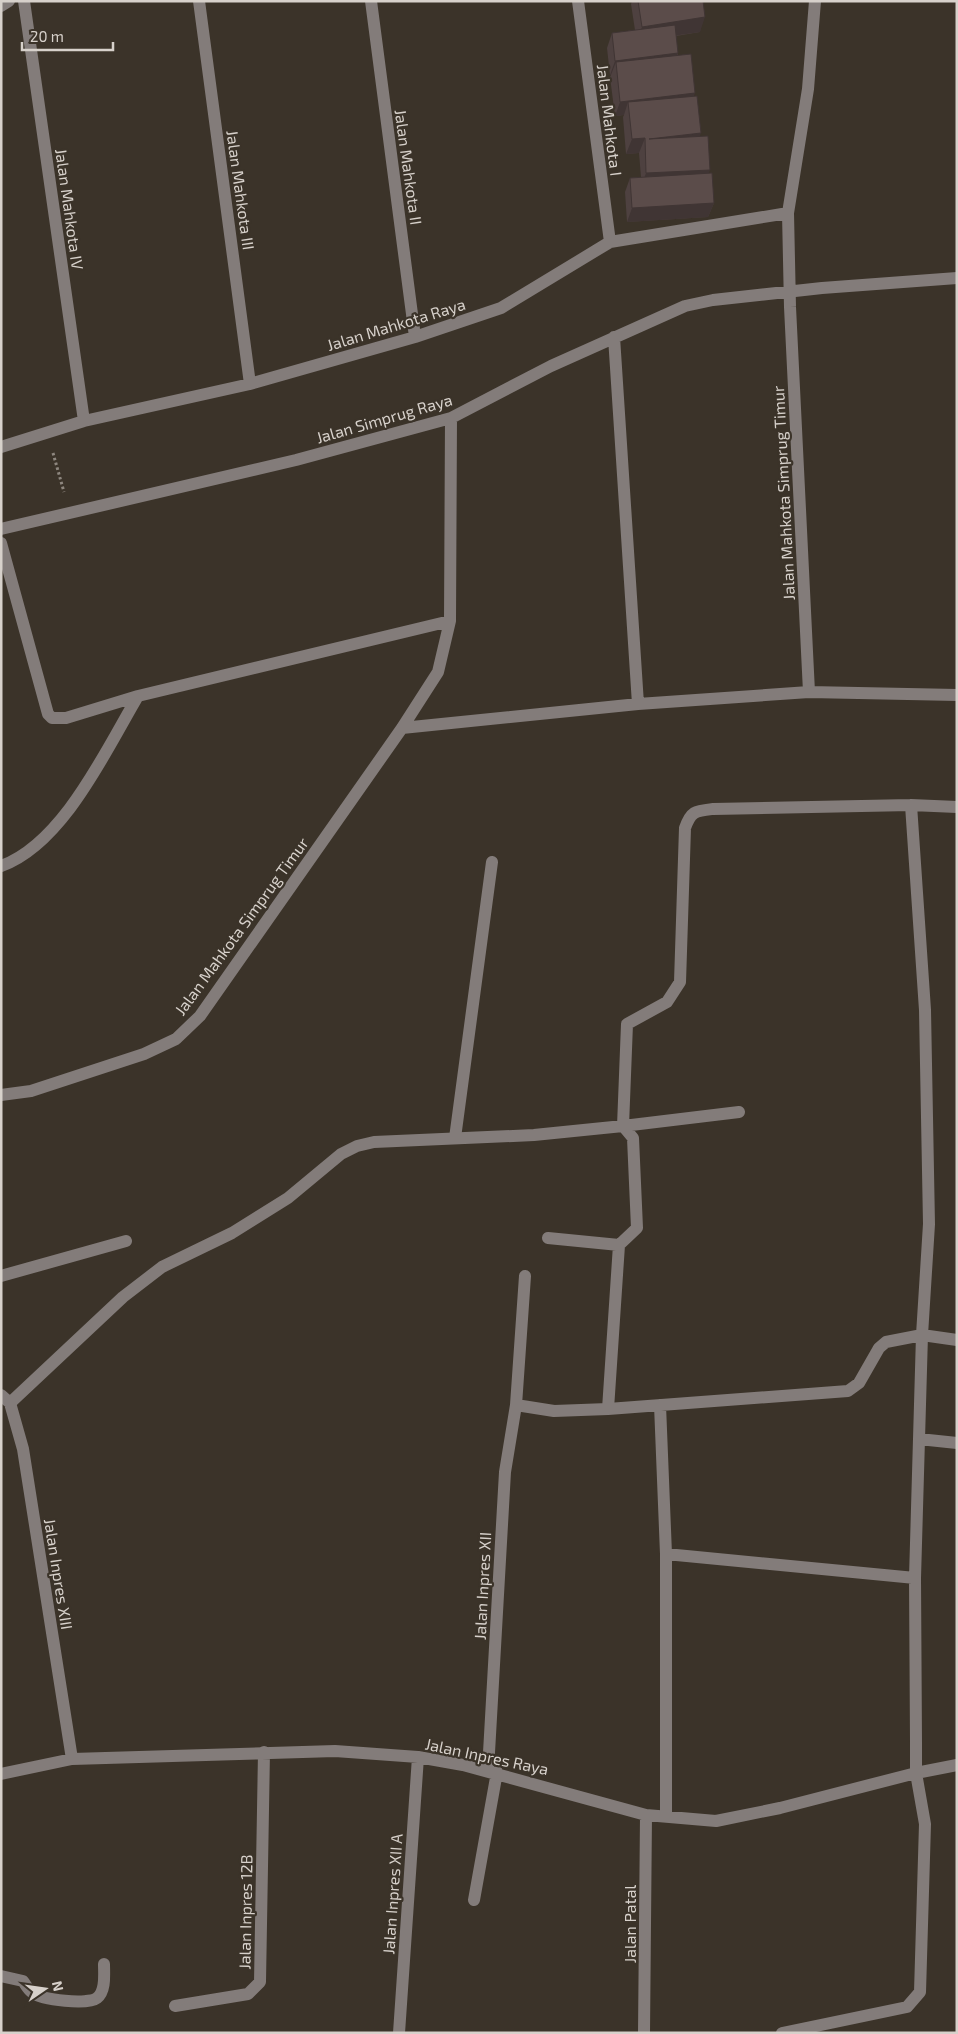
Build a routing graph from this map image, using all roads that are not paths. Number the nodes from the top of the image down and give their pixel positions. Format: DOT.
graph roads {
  1 [pos="10,1"];
  2 [pos="24,1"];
  3 [pos="199,1"];
  4 [pos="371,1"];
  5 [pos="578,1"];
  6 [pos="812,3"];
  7 [pos="1,6"];
  8 [pos="788,213"];
  9 [pos="610,242"];
  10 [pos="957,278"];
  11 [pos="790,292"];
  12 [pos="415,337"];
  13 [pos="614,337"];
  14 [pos="250,384"];
  15 [pos="451,418"];
  16 [pos="84,421"];
  17 [pos="1,447"];
  18 [pos="1,529"];
  19 [pos="1,543"];
  20 [pos="450,621"];
  21 [pos="809,692"];
  22 [pos="957,695"];
  23 [pos="138,696"];
  24 [pos="638,704"];
  25 [pos="402,728"];
  26 [pos="911,805"];
  27 [pos="957,807"];
  28 [pos="492,862"];
  29 [pos="1,866"];
  30 [pos="1,1095"];
  31 [pos="739,1112"];
  32 [pos="623,1126"];
  33 [pos="455,1138"];
  34 [pos="548,1238"];
  35 [pos="126,1241"];
  36 [pos="619,1245"];
  37 [pos="1,1276"];
  38 [pos="525,1276"];
  39 [pos="922,1335"];
  40 [pos="957,1340"];
  41 [pos="4,1400"];
  42 [pos="516,1405"];
  43 [pos="660,1405"];
  44 [pos="608,1409"];
  45 [pos="918,1439"];
  46 [pos="957,1443"];
  47 [pos="666,1554"];
  48 [pos="915,1578"];
  49 [pos="264,1752"];
  50 [pos="418,1757"];
  51 [pos="72,1759"];
  52 [pos="957,1765"];
  53 [pos="492,1771"];
  54 [pos="916,1773"];
  55 [pos="1,1774"];
  56 [pos="646,1815"];
  57 [pos="666,1816"];
  58 [pos="474,1900"];
  59 [pos="104,1964"];
  60 [pos="1,1976"];
  61 [pos="176,2006"];
  62 [pos="399,2033"];
  63 [pos="644,2033"];
  64 [pos="782,2033"];
  1 -- 7 [label="street"];
  2 -- 16 [label="street, Jalan Mahkota IV"];
  3 -- 14 [label="street, Jalan Mahkota III"];
  4 -- 12 [label="street, Jalan Mahkota II"];
  5 -- 9 [label="street, Jalan Mahkota I"];
  6 -- 8 [label="street, Jalan Mahkota Simprug Timur"];
  8 -- 9 [label="street, Jalan Mahkota Raya"];
  8 -- 11 [label="street, Jalan Mahkota Simprug Timur"];
  9 -- 12 [label="street, Jalan Mahkota Raya"];
  10 -- 11 [label="street"];
  11 -- 13 [label="street, Jalan Simprug Raya"];
  11 -- 21 [label="street, Jalan Mahkota Simprug Timur"];
  12 -- 14 [label="street, Jalan Mahkota Raya"];
  13 -- 15 [label="street, Jalan Simprug Raya"];
  13 -- 24 [label="street"];
  14 -- 16 [label="street, Jalan Mahkota Raya"];
  15 -- 18 [label="street, Jalan Simprug Raya"];
  15 -- 20 [label="street, Jalan Mahkota Simprug Timur"];
  16 -- 17 [label="street, Jalan Mahkota Raya"];
  19 -- 23 [label="street"];
  20 -- 23 [label="street"];
  20 -- 25 [label="street, Jalan Mahkota Simprug Timur"];
  21 -- 22 [label="street"];
  21 -- 24 [label="street"];
  23 -- 29 [label="street"];
  24 -- 25 [label="street"];
  25 -- 30 [label="street, Jalan Mahkota Simprug Timur"];
  26 -- 27 [label="street"];
  26 -- 32 [label="street"];
  26 -- 39 [label="street"];
  28 -- 33 [label="street"];
  31 -- 32 [label="street"];
  32 -- 33 [label="street"];
  32 -- 36 [label="street"];
  33 -- 41 [label="street"];
  34 -- 36 [label="street"];
  35 -- 37 [label="street"];
  36 -- 44 [label="street"];
  38 -- 42 [label="street, Jalan Inpres XII"];
  39 -- 40 [label="street"];
  39 -- 43 [label="street"];
  39 -- 45 [label="street"];
  41 -- 51 [label="street, Jalan Inpres XIII"];
  42 -- 44 [label="street"];
  42 -- 53 [label="street, Jalan Inpres XII"];
  43 -- 44 [label="street"];
  43 -- 47 [label="street"];
  45 -- 46 [label="street"];
  45 -- 48 [label="street"];
  47 -- 48 [label="street"];
  47 -- 57 [label="street"];
  48 -- 54 [label="street"];
  49 -- 50 [label="street, Jalan Inpres Raya"];
  49 -- 51 [label="street, Jalan Inpres Raya"];
  49 -- 61 [label="street, Jalan Inpres 12B"];
  50 -- 53 [label="street, Jalan Inpres Raya"];
  50 -- 62 [label="street, Jalan Inpres XII A"];
  51 -- 55 [label="street, Jalan Inpres Raya"];
  52 -- 54 [label="street, Jalan Inpres Raya"];
  53 -- 56 [label="street, Jalan Inpres Raya"];
  53 -- 58 [label="street, Jalan Inpres XII"];
  54 -- 57 [label="street, Jalan Inpres Raya"];
  54 -- 64 [label="street"];
  56 -- 57 [label="street, Jalan Inpres Raya"];
  56 -- 63 [label="street, Jalan Patal"];
  59 -- 60 [label="street"];
}
